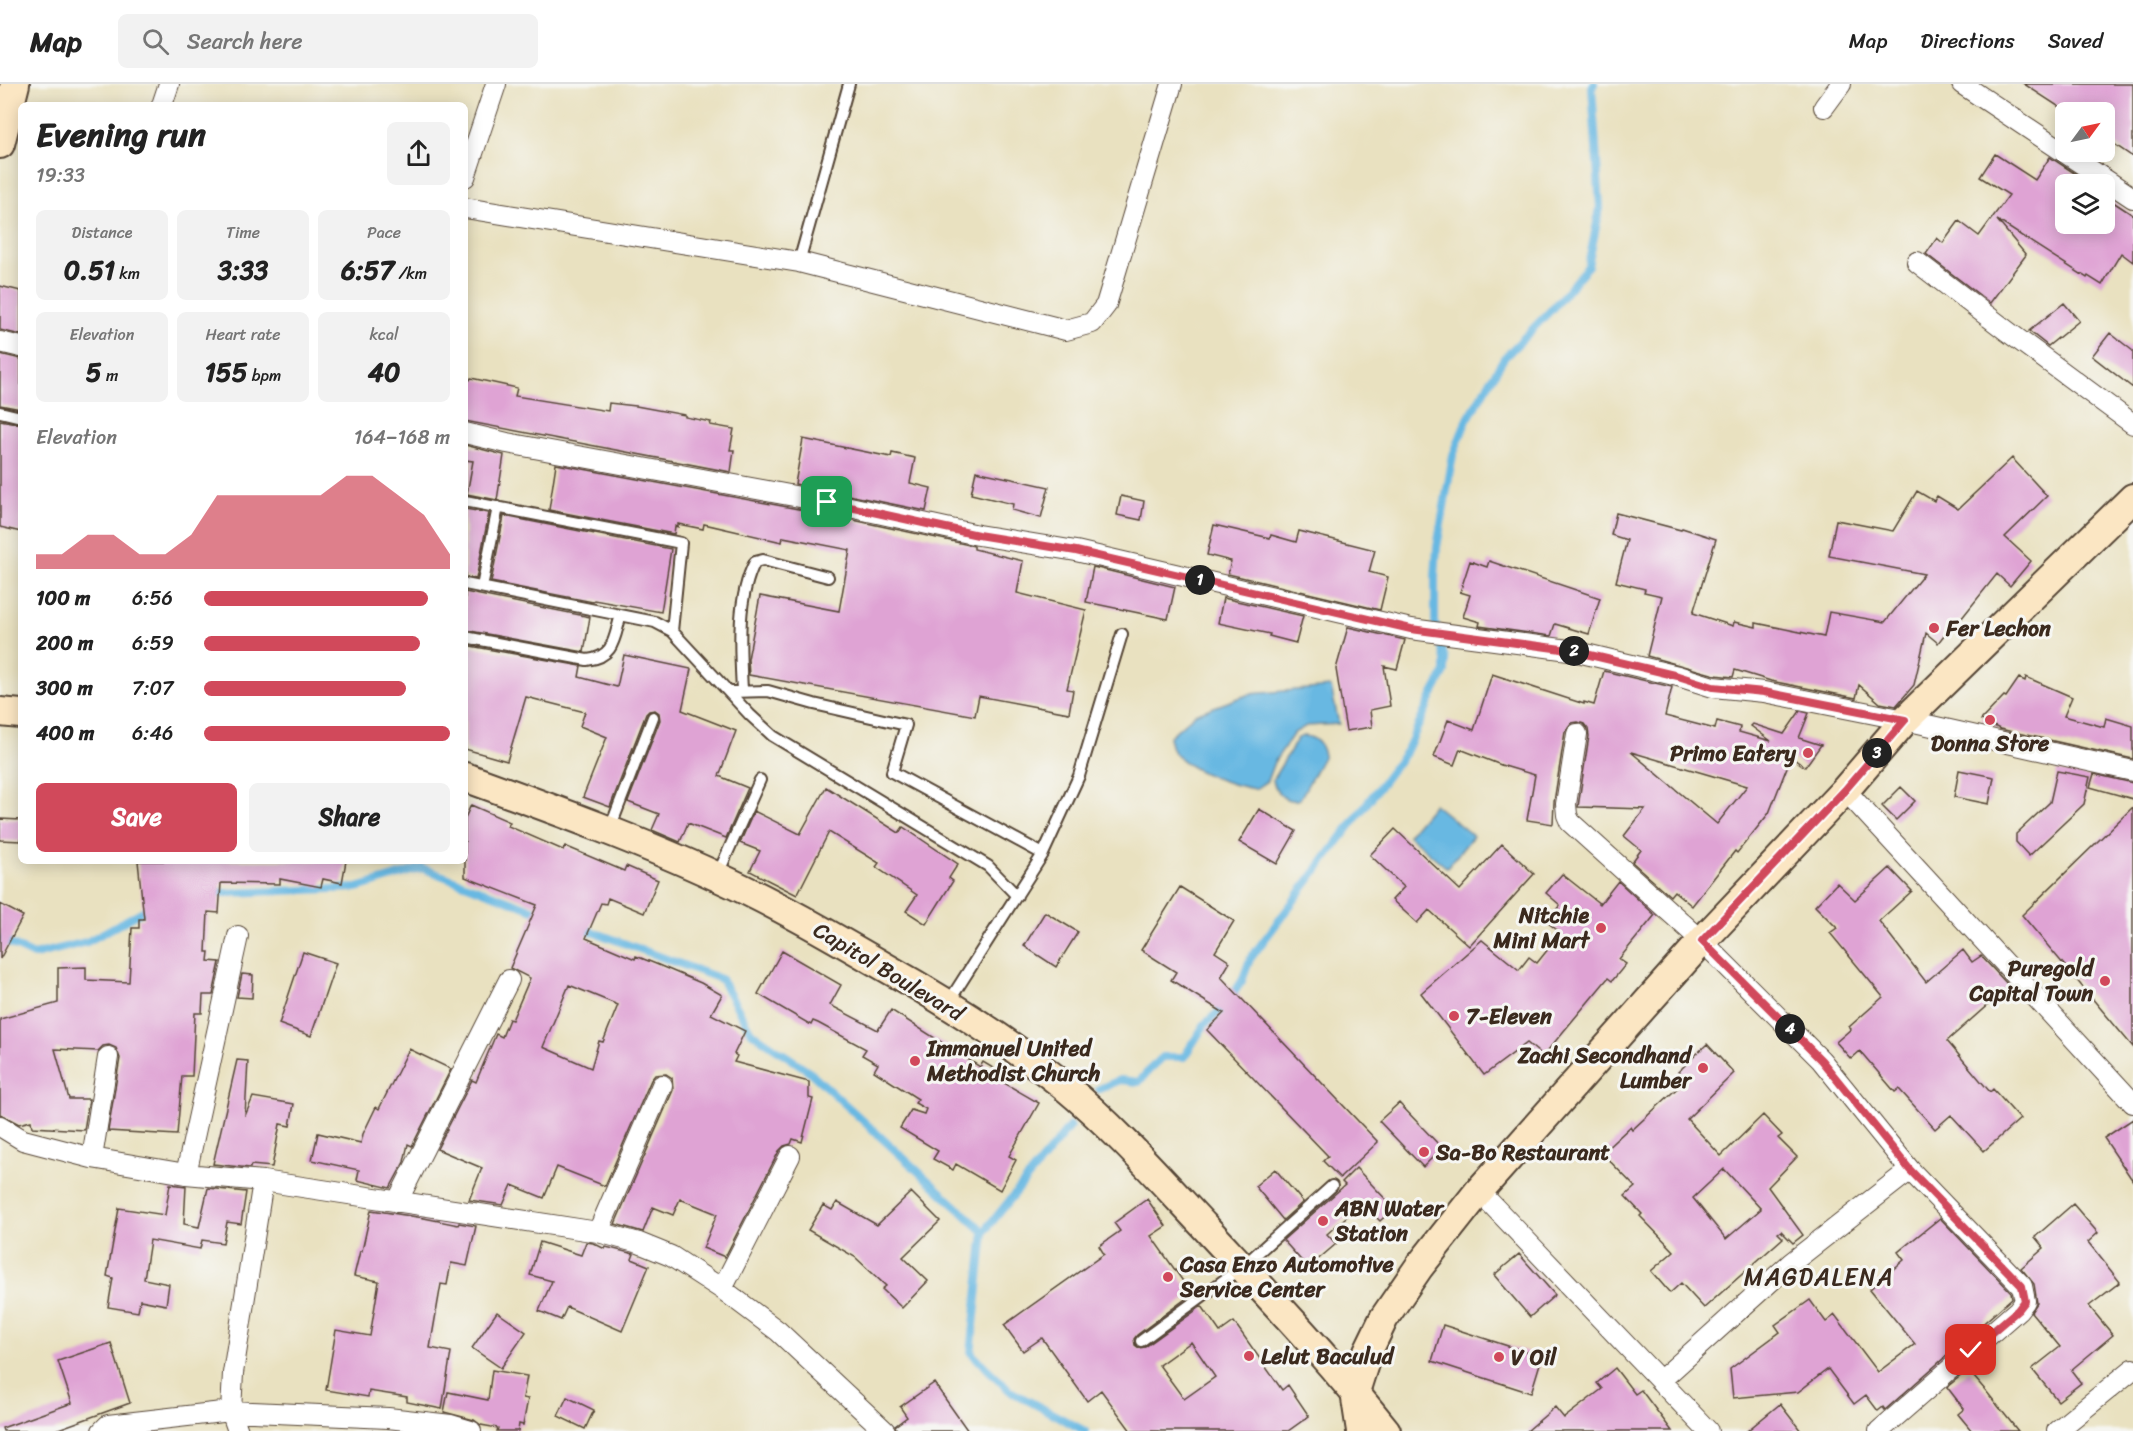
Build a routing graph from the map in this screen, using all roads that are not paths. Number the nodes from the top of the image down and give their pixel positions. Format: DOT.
graph roads {
  1 [pos="15,84"];
  2 [pos="169,84"];
  3 [pos="496,84"];
  4 [pos="849,84"];
  5 [pos="1172,84"];
  6 [pos="1841,84"];
  7 [pos="1962,84"];
  8 [pos="163,102"];
  9 [pos="1824,107"];
  10 [pos="0,144"];
  11 [pos="468,168"];
  12 [pos="2133,198"];
  13 [pos="468,208"];
  14 [pos="799,262"];
  15 [pos="1917,262"];
  16 [pos="0,342"];
  17 [pos="18,346"];
  18 [pos="0,412"];
  19 [pos="18,416"];
  20 [pos="2133,424"];
  21 [pos="468,434"];
  22 [pos="2133,498"];
  23 [pos="468,502"];
  24 [pos="498,507"];
  25 [pos="828,577"];
  26 [pos="468,585"];
  27 [pos="482,587"];
  28 [pos="621,615"];
  29 [pos="672,631"];
  30 [pos="1122,634"];
  31 [pos="468,638"];
  32 [pos="742,690"];
  33 [pos="730,692"];
  34 [pos="0,712"];
  35 [pos="18,714"];
  36 [pos="653,717"];
  37 [pos="1905,720"];
  38 [pos="1577,734"];
  39 [pos="2133,771"];
  40 [pos="468,778"];
  41 [pos="760,780"];
  42 [pos="1845,790"];
  43 [pos="609,831"];
  44 [pos="1043,854"];
  45 [pos="717,876"];
  46 [pos="1017,896"];
  47 [pos="238,936"];
  48 [pos="1702,941"];
  49 [pos="509,980"];
  50 [pos="948,1003"];
  51 [pos="108,1057"];
  52 [pos="662,1085"];
  53 [pos="2133,1103"];
  54 [pos="0,1126"];
  55 [pos="790,1156"];
  56 [pos="92,1158"];
  57 [pos="1910,1170"];
  58 [pos="186,1174"];
  59 [pos="263,1181"];
  60 [pos="1332,1186"];
  61 [pos="1479,1191"];
  62 [pos="397,1202"];
  63 [pos="598,1232"];
  64 [pos="1242,1267"];
  65 [pos="722,1289"];
  66 [pos="1142,1341"];
  67 [pos="2133,1369"];
  68 [pos="1660,1381"];
  69 [pos="1356,1392"];
  70 [pos="231,1412"];
  71 [pos="390,1424"];
  72 [pos="875,1428"];
  73 [pos="102,1431"];
  74 [pos="238,1431"];
  75 [pos="471,1431"];
  76 [pos="1361,1431"];
  77 [pos="1386,1431"];
  78 [pos="1708,1431"];
  79 [pos="1879,1431"];
  80 [pos="2057,1431"];
  1 -- 10 [label="main road"];
  2 -- 8 [label="street"];
  3 -- 11 [label="street"];
  4 -- 14 [label="lane"];
  5 -- 14 [label="street"];
  6 -- 9 [label="street"];
  7 -- 12 [label="street"];
  13 -- 14 [label="street"];
  15 -- 20 [label="street"];
  16 -- 17 [label="street"];
  18 -- 19 [label="lane"];
  21 -- 37 [label="street"];
  22 -- 37 [label="main road"];
  23 -- 24 [label="lane"];
  24 -- 27 [label="lane"];
  24 -- 29 [label="lane"];
  25 -- 32 [label="lane"];
  26 -- 27 [label="lane"];
  27 -- 28 [label="lane"];
  28 -- 29 [label="lane"];
  28 -- 31 [label="lane"];
  29 -- 33 [label="lane"];
  30 -- 44 [label="lane"];
  32 -- 33 [label="lane"];
  32 -- 44 [label="lane"];
  33 -- 46 [label="lane"];
  34 -- 35 [label="main road"];
  36 -- 43 [label="lane"];
  37 -- 39 [label="street"];
  37 -- 42 [label="main road"];
  38 -- 48 [label="street"];
  40 -- 43 [label="main road, Capitol Boulevard"];
  41 -- 45 [label="lane"];
  42 -- 48 [label="main road"];
  42 -- 53 [label="street"];
  43 -- 45 [label="main road, Capitol Boulevard"];
  44 -- 46 [label="lane"];
  45 -- 50 [label="main road, Capitol Boulevard"];
  46 -- 50 [label="lane"];
  47 -- 58 [label="street"];
  48 -- 57 [label="street"];
  48 -- 61 [label="main road"];
  49 -- 62 [label="street"];
  50 -- 64 [label="main road, Capitol Boulevard"];
  51 -- 56 [label="street"];
  52 -- 63 [label="street"];
  54 -- 56 [label="street"];
  55 -- 65 [label="street"];
  56 -- 58 [label="street"];
  57 -- 68 [label="street"];
  57 -- 79 [label="street"];
  58 -- 59 [label="street"];
  59 -- 62 [label="street"];
  59 -- 70 [label="street"];
  60 -- 64 [label="lane"];
  61 -- 68 [label="street"];
  61 -- 69 [label="main road"];
  62 -- 63 [label="street"];
  63 -- 65 [label="street"];
  64 -- 66 [label="lane"];
  64 -- 69 [label="main road, Capitol Boulevard"];
  65 -- 72 [label="street"];
  67 -- 80 [label="street"];
  68 -- 78 [label="street"];
  69 -- 76 [label="main road"];
  69 -- 77 [label="main road, Capitol Boulevard"];
  70 -- 71 [label="street"];
  70 -- 73 [label="street"];
  70 -- 74 [label="street"];
  71 -- 75 [label="street"];
}
